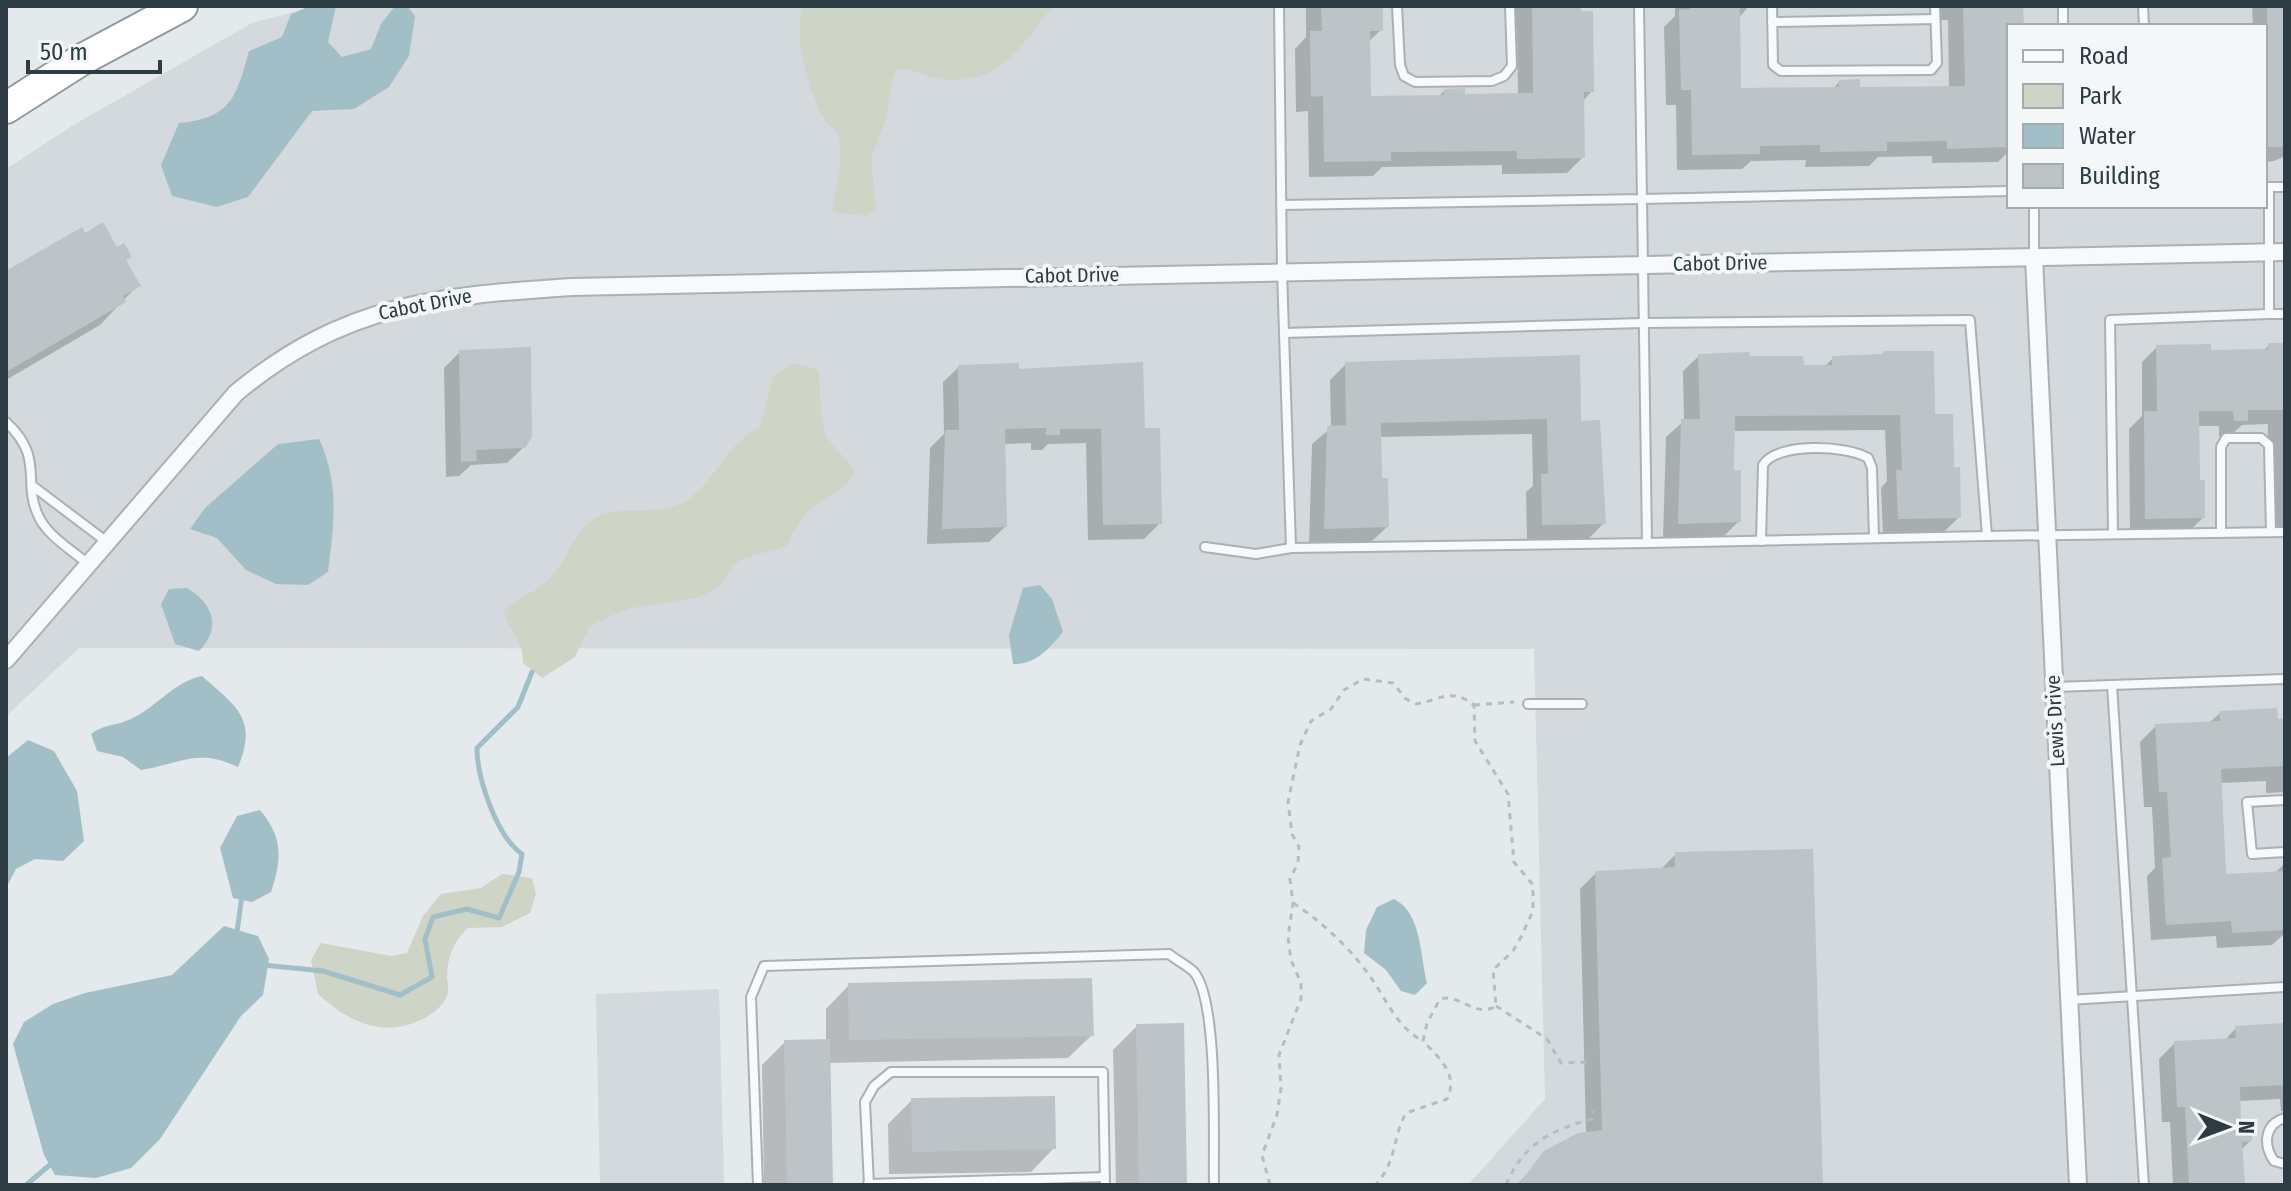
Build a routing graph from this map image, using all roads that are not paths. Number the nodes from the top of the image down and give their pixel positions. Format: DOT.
graph roads {
  1 [pos="182,6"];
  2 [pos="1279,6"];
  3 [pos="1397,6"];
  4 [pos="1510,6"];
  5 [pos="1639,6"];
  6 [pos="1772,6"];
  7 [pos="1935,6"];
  8 [pos="1935,19"];
  9 [pos="1772,22"];
  10 [pos="6,108"];
  11 [pos="2267,187"];
  12 [pos="2285,187"];
  13 [pos="2007,191"];
  14 [pos="1642,199"];
  15 [pos="1281,205"];
  16 [pos="2034,208"];
  17 [pos="2267,208"];
  18 [pos="2266,252"];
  19 [pos="2285,252"];
  20 [pos="2034,257"];
  21 [pos="1642,264"];
  22 [pos="1282,271"];
  23 [pos="2269,314"];
  24 [pos="2285,314"];
  25 [pos="1643,323"];
  26 [pos="1284,333"];
  27 [pos="6,422"];
  28 [pos="34,487"];
  29 [pos="2271,532"];
  30 [pos="2285,532"];
  31 [pos="2221,533"];
  32 [pos="2113,534"];
  33 [pos="2047,535"];
  34 [pos="1987,536"];
  35 [pos="1874,538"];
  36 [pos="1761,541"];
  37 [pos="107,542"];
  38 [pos="1647,543"];
  39 [pos="1205,547"];
  40 [pos="1291,548"];
  41 [pos="88,564"];
  42 [pos="6,660"];
  43 [pos="2285,679"];
  44 [pos="2112,685"];
  45 [pos="2053,687"];
  46 [pos="1528,704"];
  47 [pos="1582,704"];
  48 [pos="2285,800"];
  49 [pos="2285,852"];
  50 [pos="2285,987"];
  51 [pos="2132,996"];
  52 [pos="2068,1000"];
  53 [pos="2285,1118"];
  54 [pos="2285,1164"];
  55 [pos="1105,1181"];
  56 [pos="868,1184"];
  57 [pos="758,1185"];
  58 [pos="1214,1185"];
  59 [pos="2078,1185"];
  60 [pos="2144,1185"];
  1 -- 10 [label="highway"];
  2 -- 15 [label="lane"];
  3 -- 4 [label="lane"];
  5 -- 14 [label="lane"];
  6 -- 9 [label="lane"];
  7 -- 8 [label="lane"];
  8 -- 9 [label="lane"];
  8 -- 9 [label="lane"];
  11 -- 12 [label="lane"];
  13 -- 14 [label="lane"];
  14 -- 15 [label="lane"];
  14 -- 21 [label="lane"];
  15 -- 22 [label="lane"];
  16 -- 20 [label="lane"];
  17 -- 18 [label="lane"];
  18 -- 19 [label="street, Cabot Drive"];
  18 -- 20 [label="street, Cabot Drive"];
  18 -- 23 [label="lane"];
  20 -- 21 [label="street, Cabot Drive"];
  20 -- 33 [label="street, Lewis Drive"];
  21 -- 22 [label="street, Cabot Drive"];
  21 -- 25 [label="lane"];
  22 -- 26 [label="lane"];
  22 -- 37 [label="street, Cabot Drive"];
  23 -- 24 [label="lane"];
  23 -- 32 [label="lane"];
  25 -- 26 [label="lane"];
  25 -- 34 [label="lane"];
  25 -- 38 [label="lane"];
  26 -- 40 [label="lane"];
  27 -- 28 [label="lane"];
  28 -- 37 [label="lane"];
  28 -- 41 [label="lane"];
  29 -- 30 [label="lane"];
  29 -- 31 [label="lane"];
  29 -- 31 [label="lane"];
  31 -- 32 [label="lane"];
  32 -- 33 [label="lane"];
  33 -- 34 [label="lane"];
  33 -- 45 [label="street, Lewis Drive"];
  34 -- 35 [label="lane"];
  35 -- 36 [label="lane"];
  35 -- 36 [label="lane"];
  36 -- 38 [label="lane"];
  37 -- 41 [label="street, Cabot Drive"];
  38 -- 40 [label="lane"];
  39 -- 40 [label="lane"];
  41 -- 42 [label="street, Cabot Drive"];
  43 -- 44 [label="lane"];
  44 -- 45 [label="lane"];
  44 -- 51 [label="lane"];
  45 -- 52 [label="street, Lewis Drive"];
  46 -- 47 [label="lane"];
  48 -- 49 [label="lane"];
  50 -- 51 [label="lane"];
  51 -- 52 [label="lane"];
  51 -- 60 [label="lane"];
  52 -- 59 [label="street, Lewis Drive"];
  53 -- 54 [label="lane"];
  55 -- 56 [label="lane"];
  55 -- 56 [label="lane"];
  57 -- 58 [label="lane"];
}
